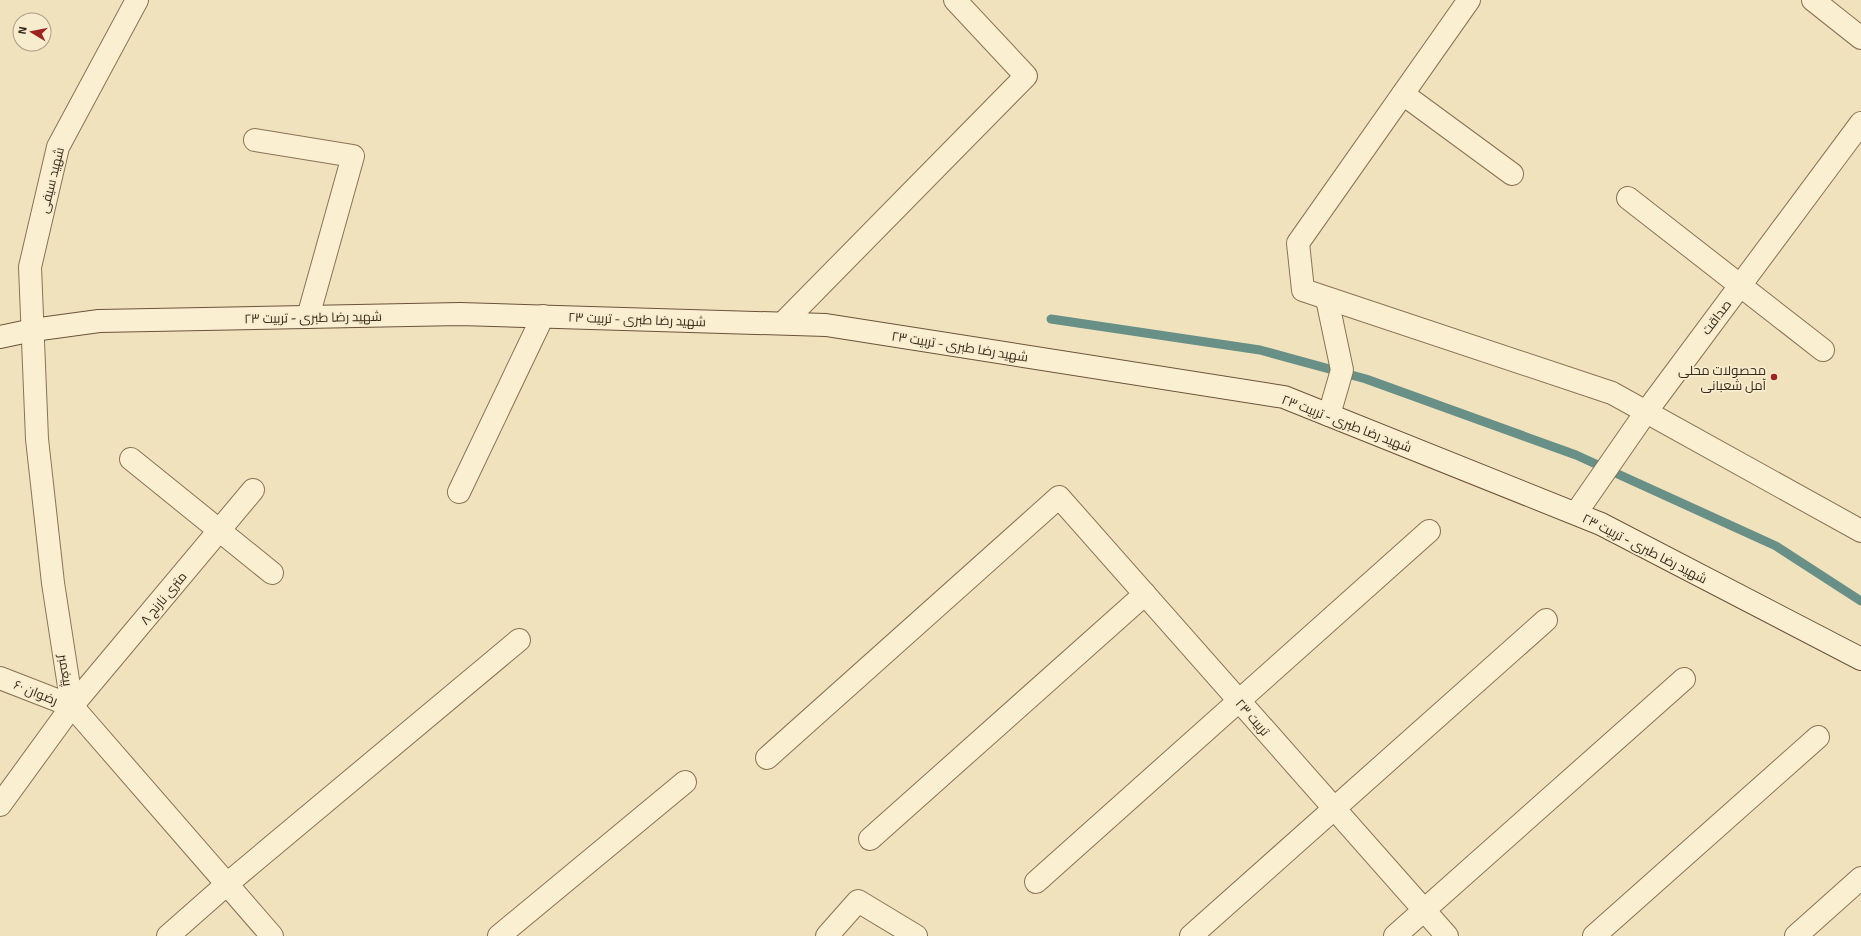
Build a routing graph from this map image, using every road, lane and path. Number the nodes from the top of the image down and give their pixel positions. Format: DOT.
graph roads {
  1 [pos="138,0"];
  2 [pos="955,0"];
  3 [pos="1468,0"];
  4 [pos="1813,0"];
  5 [pos="1861,38"];
  6 [pos="1403,94"];
  7 [pos="1861,123"];
  8 [pos="255,140"];
  9 [pos="1512,174"];
  10 [pos="1628,198"];
  11 [pos="1740,285"];
  12 [pos="1327,298"];
  13 [pos="543,316"];
  14 [pos="308,317"];
  15 [pos="784,323"];
  16 [pos="33,330"];
  17 [pos="0,337"];
  18 [pos="1823,350"];
  19 [pos="1646,412"];
  20 [pos="1329,415"];
  21 [pos="131,459"];
  22 [pos="253,490"];
  23 [pos="459,492"];
  24 [pos="1576,514"];
  25 [pos="220,530"];
  26 [pos="1430,531"];
  27 [pos="1861,531"];
  28 [pos="272,573"];
  29 [pos="1145,594"];
  30 [pos="1546,620"];
  31 [pos="519,640"];
  32 [pos="1861,659"];
  33 [pos="0,678"];
  34 [pos="1684,679"];
  35 [pos="1239,700"];
  36 [pos="72,706"];
  37 [pos="1818,737"];
  38 [pos="767,758"];
  39 [pos="685,782"];
  40 [pos="0,806"];
  41 [pos="1334,808"];
  42 [pos="870,839"];
  43 [pos="1861,878"];
  44 [pos="1036,882"];
  45 [pos="227,884"];
  46 [pos="1424,910"];
  47 [pos="168,936"];
  48 [pos="272,936"];
  49 [pos="499,936"];
  50 [pos="827,936"];
  51 [pos="916,936"];
  52 [pos="1191,936"];
  53 [pos="1395,936"];
  54 [pos="1447,936"];
  55 [pos="1594,936"];
  56 [pos="1796,936"];
  1 -- 16 [label="street, شهید سیفی"];
  2 -- 15 [label="street"];
  3 -- 6 [label="street"];
  4 -- 5 [label="street"];
  6 -- 9 [label="street"];
  6 -- 12 [label="street"];
  7 -- 11 [label="street, صداقت"];
  8 -- 14 [label="street"];
  10 -- 11 [label="street"];
  11 -- 18 [label="street"];
  11 -- 19 [label="street, صداقت"];
  12 -- 19 [label="street"];
  12 -- 20 [label="street"];
  13 -- 14 [label="street, شهید رضا طبری - تربیت ۲۳"];
  13 -- 15 [label="street, شهید رضا طبری - تربیت ۲۳"];
  13 -- 23 [label="street"];
  14 -- 16 [label="street, شهید رضا طبری - تربیت ۲۳"];
  15 -- 20 [label="street, شهید رضا طبری - تربیت ۲۳"];
  16 -- 17 [label="street, شهید رضا طبری - تربیت ۲۳"];
  16 -- 36 [label="street, پیغمبر"];
  19 -- 24 [label="street, صداقت"];
  19 -- 27 [label="street"];
  20 -- 24 [label="street, شهید رضا طبری - تربیت ۲۳"];
  21 -- 25 [label="street"];
  22 -- 25 [label="street, ۸ متری نارنج"];
  24 -- 32 [label="street, شهید رضا طبری - تربیت ۲۳"];
  25 -- 28 [label="street"];
  25 -- 36 [label="street, ۸ متری نارنج"];
  26 -- 35 [label="street"];
  29 -- 35 [label="street, تربیت ۲۳"];
  29 -- 38 [label="street, تربیت ۲۳"];
  29 -- 42 [label="street"];
  30 -- 41 [label="street"];
  31 -- 45 [label="street"];
  33 -- 36 [label="street, رضوان ۶۰"];
  34 -- 46 [label="street"];
  35 -- 41 [label="street, تربیت ۲۳"];
  35 -- 44 [label="street"];
  36 -- 40 [label="street, ۸ متری نارنج"];
  36 -- 45 [label="street"];
  37 -- 55 [label="street"];
  39 -- 49 [label="street"];
  41 -- 46 [label="street, تربیت ۲۳"];
  41 -- 52 [label="street"];
  43 -- 56 [label="street"];
  45 -- 47 [label="street"];
  45 -- 48 [label="street"];
  46 -- 53 [label="street"];
  46 -- 54 [label="street, تربیت ۲۳"];
  50 -- 51 [label="street"];
}
